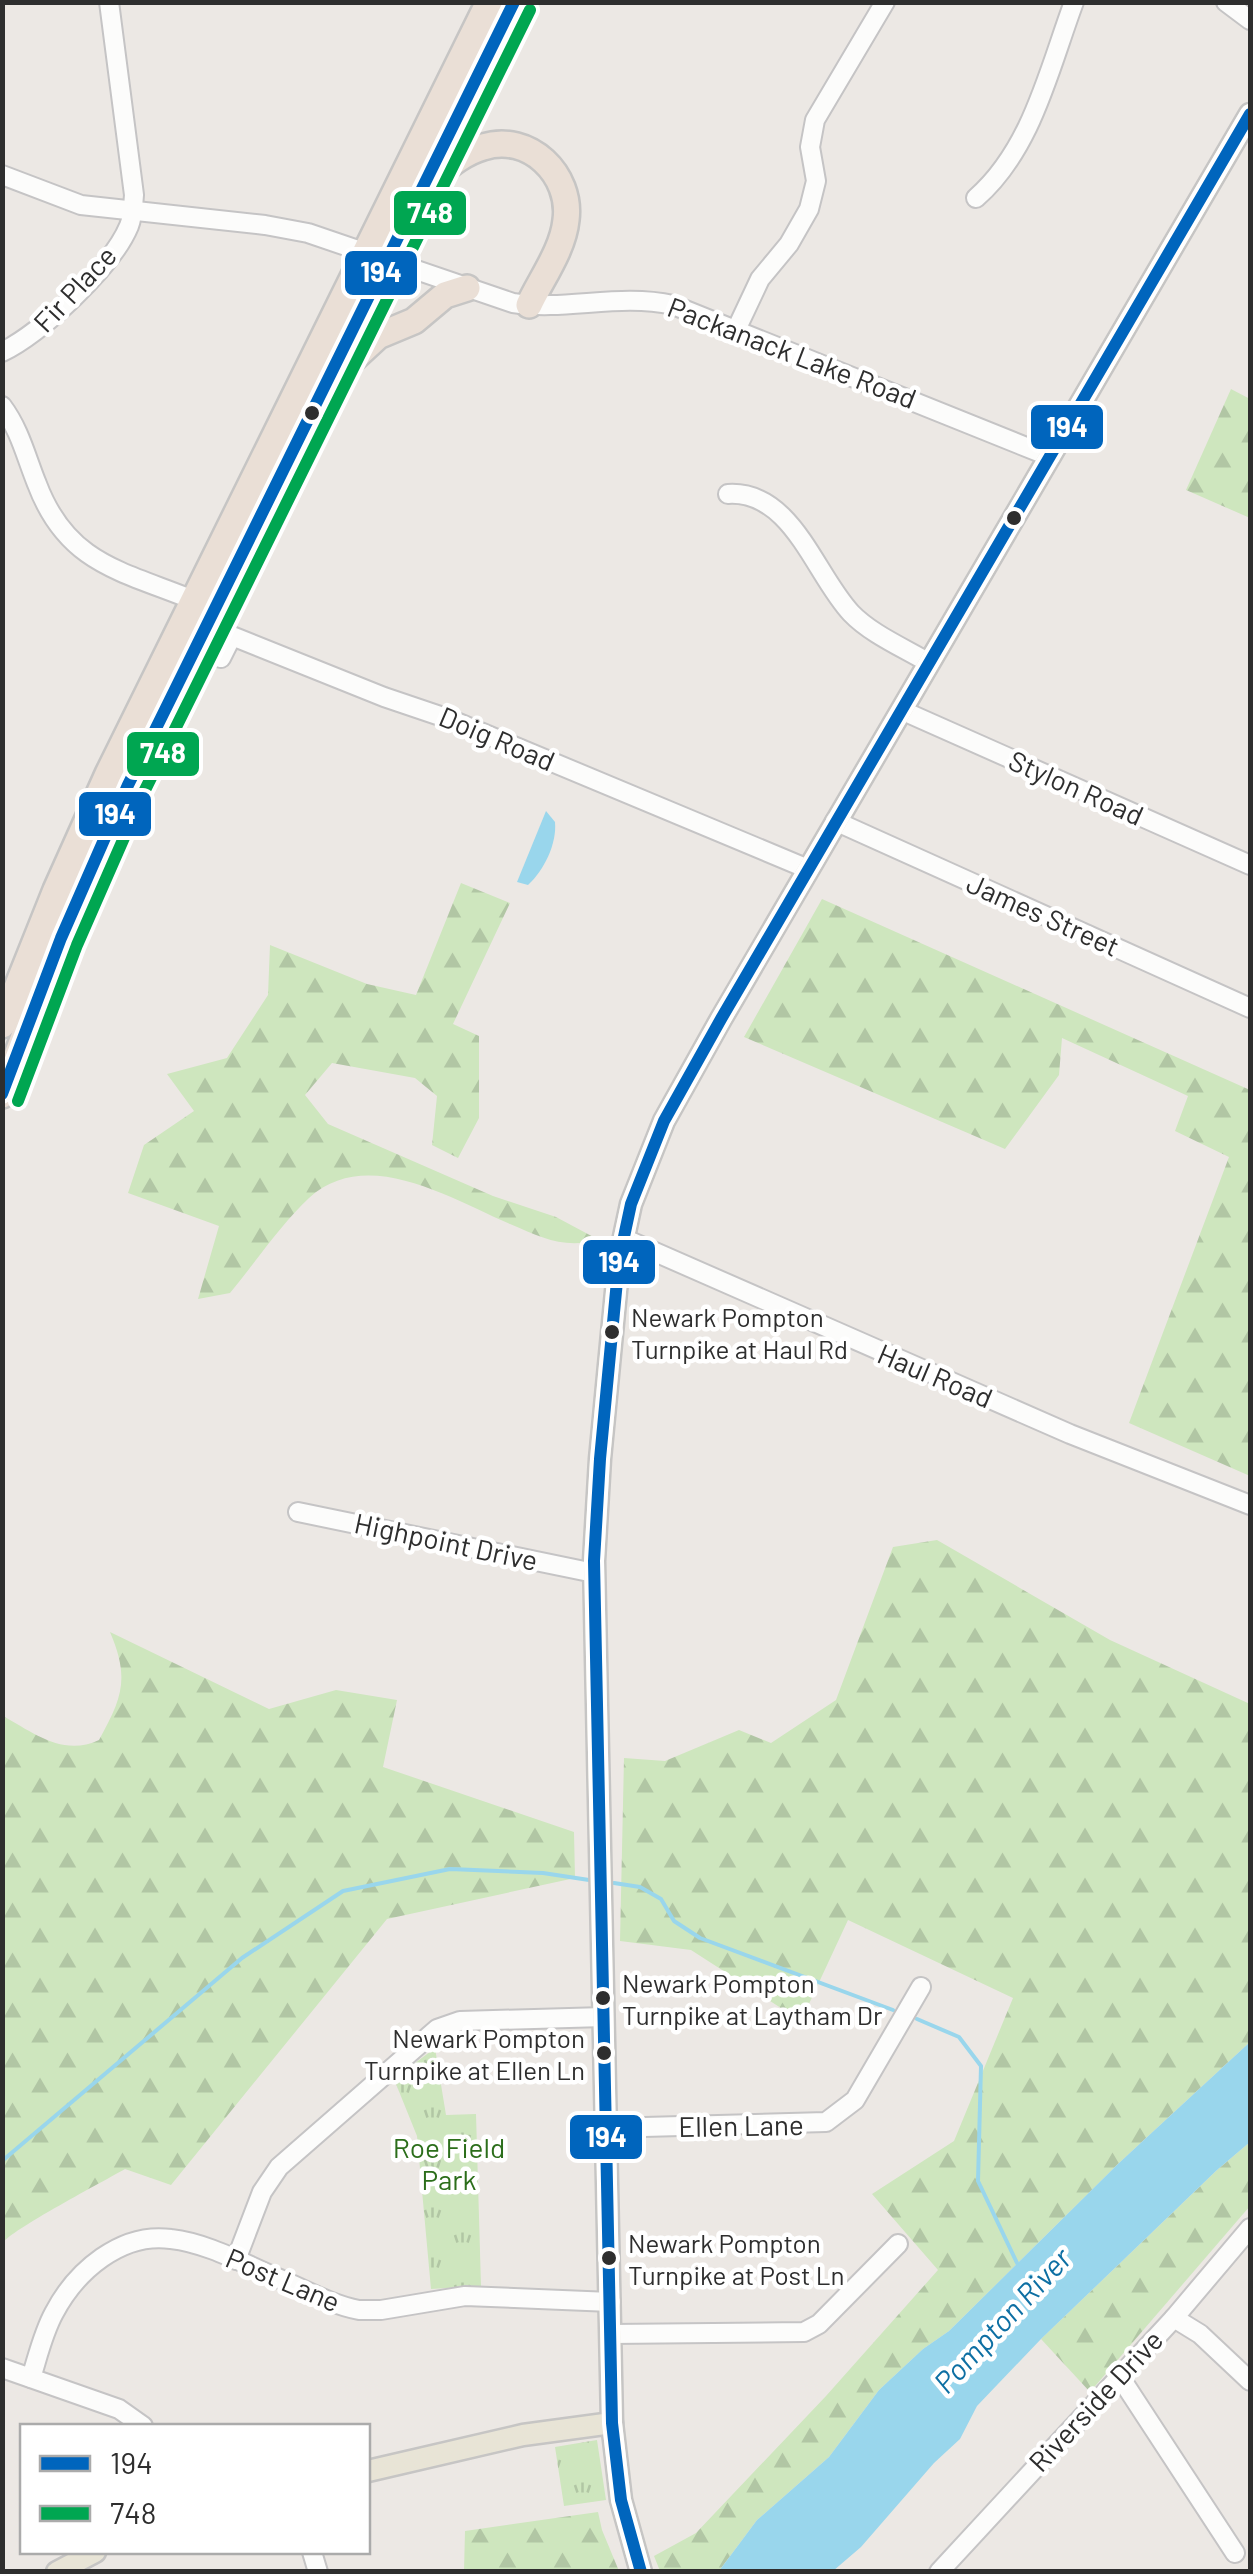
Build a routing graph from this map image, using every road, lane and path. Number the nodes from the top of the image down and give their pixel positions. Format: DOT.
graph roads {
  1 [pos="109,2"];
  2 [pos="488,2"];
  3 [pos="514,2"];
  4 [pos="885,2"];
  5 [pos="1074,2"];
  6 [pos="1226,2"];
  7 [pos="1250,20"];
  8 [pos="1250,114"];
  9 [pos="2,175"];
  10 [pos="423,187"];
  11 [pos="976,198"];
  12 [pos="133,213"];
  13 [pos="376,255"];
  14 [pos="467,288"];
  15 [pos="528,305"];
  16 [pos="736,330"];
  17 [pos="2,352"];
  18 [pos="317,399"];
  19 [pos="2,406"];
  20 [pos="1050,456"];
  21 [pos="728,494"];
  22 [pos="193,600"];
  23 [pos="195,648"];
  24 [pos="929,663"];
  25 [pos="901,710"];
  26 [pos="836,822"];
  27 [pos="1250,865"];
  28 [pos="808,869"];
  29 [pos="1250,1008"];
  30 [pos="2,1024"];
  31 [pos="2,1095"];
  32 [pos="623,1238"];
  33 [pos="1250,1505"];
  34 [pos="298,1512"];
  35 [pos="594,1573"];
  36 [pos="921,1987"];
  37 [pos="604,2018"];
  38 [pos="607,2128"];
  39 [pos="1250,2228"];
  40 [pos="898,2244"];
  41 [pos="236,2260"];
  42 [pos="611,2302"];
  43 [pos="1174,2318"];
  44 [pos="611,2334"];
  45 [pos="2,2368"];
  46 [pos="1120,2376"];
  47 [pos="30,2378"];
  48 [pos="1250,2381"];
  49 [pos="612,2423"];
  50 [pos="140,2424"];
  51 [pos="370,2472"];
  52 [pos="1235,2553"];
  53 [pos="92,2554"];
  54 [pos="56,2572"];
  55 [pos="641,2572"];
  56 [pos="939,2572"];
  1 -- 12 [label="street"];
  2 -- 13 [label="highway"];
  3 -- 10 [label="highway"];
  4 -- 16 [label="street"];
  5 -- 11 [label="street"];
  6 -- 7 [label="street"];
  8 -- 20 [label="main road"];
  9 -- 12 [label="street, Packanack Lake Road"];
  10 -- 13 [label="highway"];
  10 -- 15 [label="highway"];
  12 -- 13 [label="street, Packanack Lake Road"];
  12 -- 17 [label="street, Fir Place"];
  13 -- 14 [label="street, Packanack Lake Road"];
  13 -- 18 [label="highway"];
  13 -- 22 [label="highway"];
  14 -- 15 [label="street, Packanack Lake Road"];
  14 -- 18 [label="highway"];
  15 -- 16 [label="street, Packanack Lake Road"];
  16 -- 20 [label="street, Packanack Lake Road"];
  18 -- 23 [label="highway"];
  19 -- 22 [label="street"];
  20 -- 24 [label="main road"];
  21 -- 24 [label="street"];
  22 -- 30 [label="highway"];
  23 -- 28 [label="street, Doig Road"];
  23 -- 31 [label="highway"];
  24 -- 25 [label="main road"];
  25 -- 26 [label="main road"];
  25 -- 27 [label="street, Stylon Road"];
  26 -- 28 [label="main road"];
  26 -- 29 [label="street, James Street"];
  28 -- 32 [label="main road"];
  32 -- 33 [label="street, Haul Road"];
  32 -- 35 [label="main road"];
  34 -- 35 [label="street, Highpoint Drive"];
  35 -- 37 [label="main road"];
  36 -- 38 [label="street, Ellen Lane"];
  37 -- 38 [label="main road"];
  37 -- 41 [label="street"];
  38 -- 42 [label="main road"];
  39 -- 43 [label="street, Riverside Drive"];
  40 -- 44 [label="street"];
  41 -- 42 [label="street, Post Lane"];
  41 -- 47 [label="street, Post Lane"];
  42 -- 44 [label="main road"];
  43 -- 46 [label="street, Riverside Drive"];
  43 -- 48 [label="street"];
  44 -- 49 [label="main road"];
  45 -- 47 [label="street"];
  46 -- 52 [label="street"];
  46 -- 56 [label="street, Riverside Drive"];
  47 -- 50 [label="street"];
  49 -- 51 [label="main road"];
  49 -- 55 [label="main road"];
  53 -- 54 [label="main road"];
}
